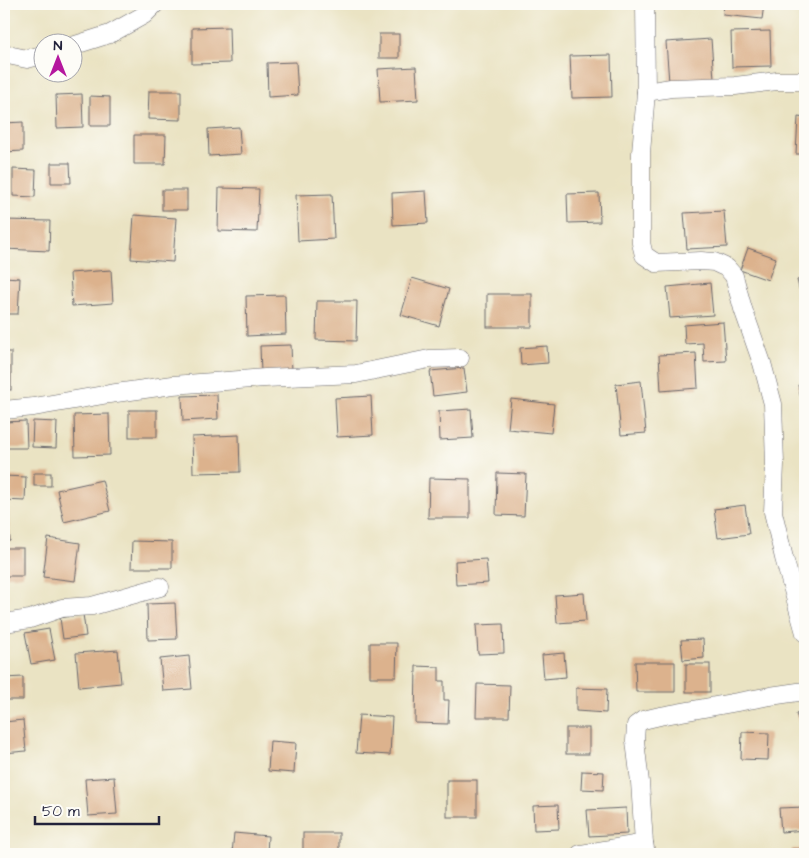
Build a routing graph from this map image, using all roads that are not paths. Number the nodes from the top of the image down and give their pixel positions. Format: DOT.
graph roads {
  1 [pos="155,4"];
  2 [pos="645,4"];
  3 [pos="82,43"];
  4 [pos="4,56"];
  5 [pos="32,58"];
  6 [pos="805,81"];
  7 [pos="646,92"];
  8 [pos="460,358"];
  9 [pos="4,410"];
  10 [pos="160,587"];
  11 [pos="4,623"];
  12 [pos="805,633"];
  13 [pos="805,691"];
  14 [pos="645,849"];
  15 [pos="580,854"];
  1 -- 3 [label="street"];
  2 -- 7 [label="street"];
  4 -- 5 [label="street"];
  6 -- 7 [label="street"];
  7 -- 12 [label="street"];
  8 -- 9 [label="street"];
  10 -- 11 [label="street"];
  13 -- 14 [label="street"];
  14 -- 15 [label="street"];
}
